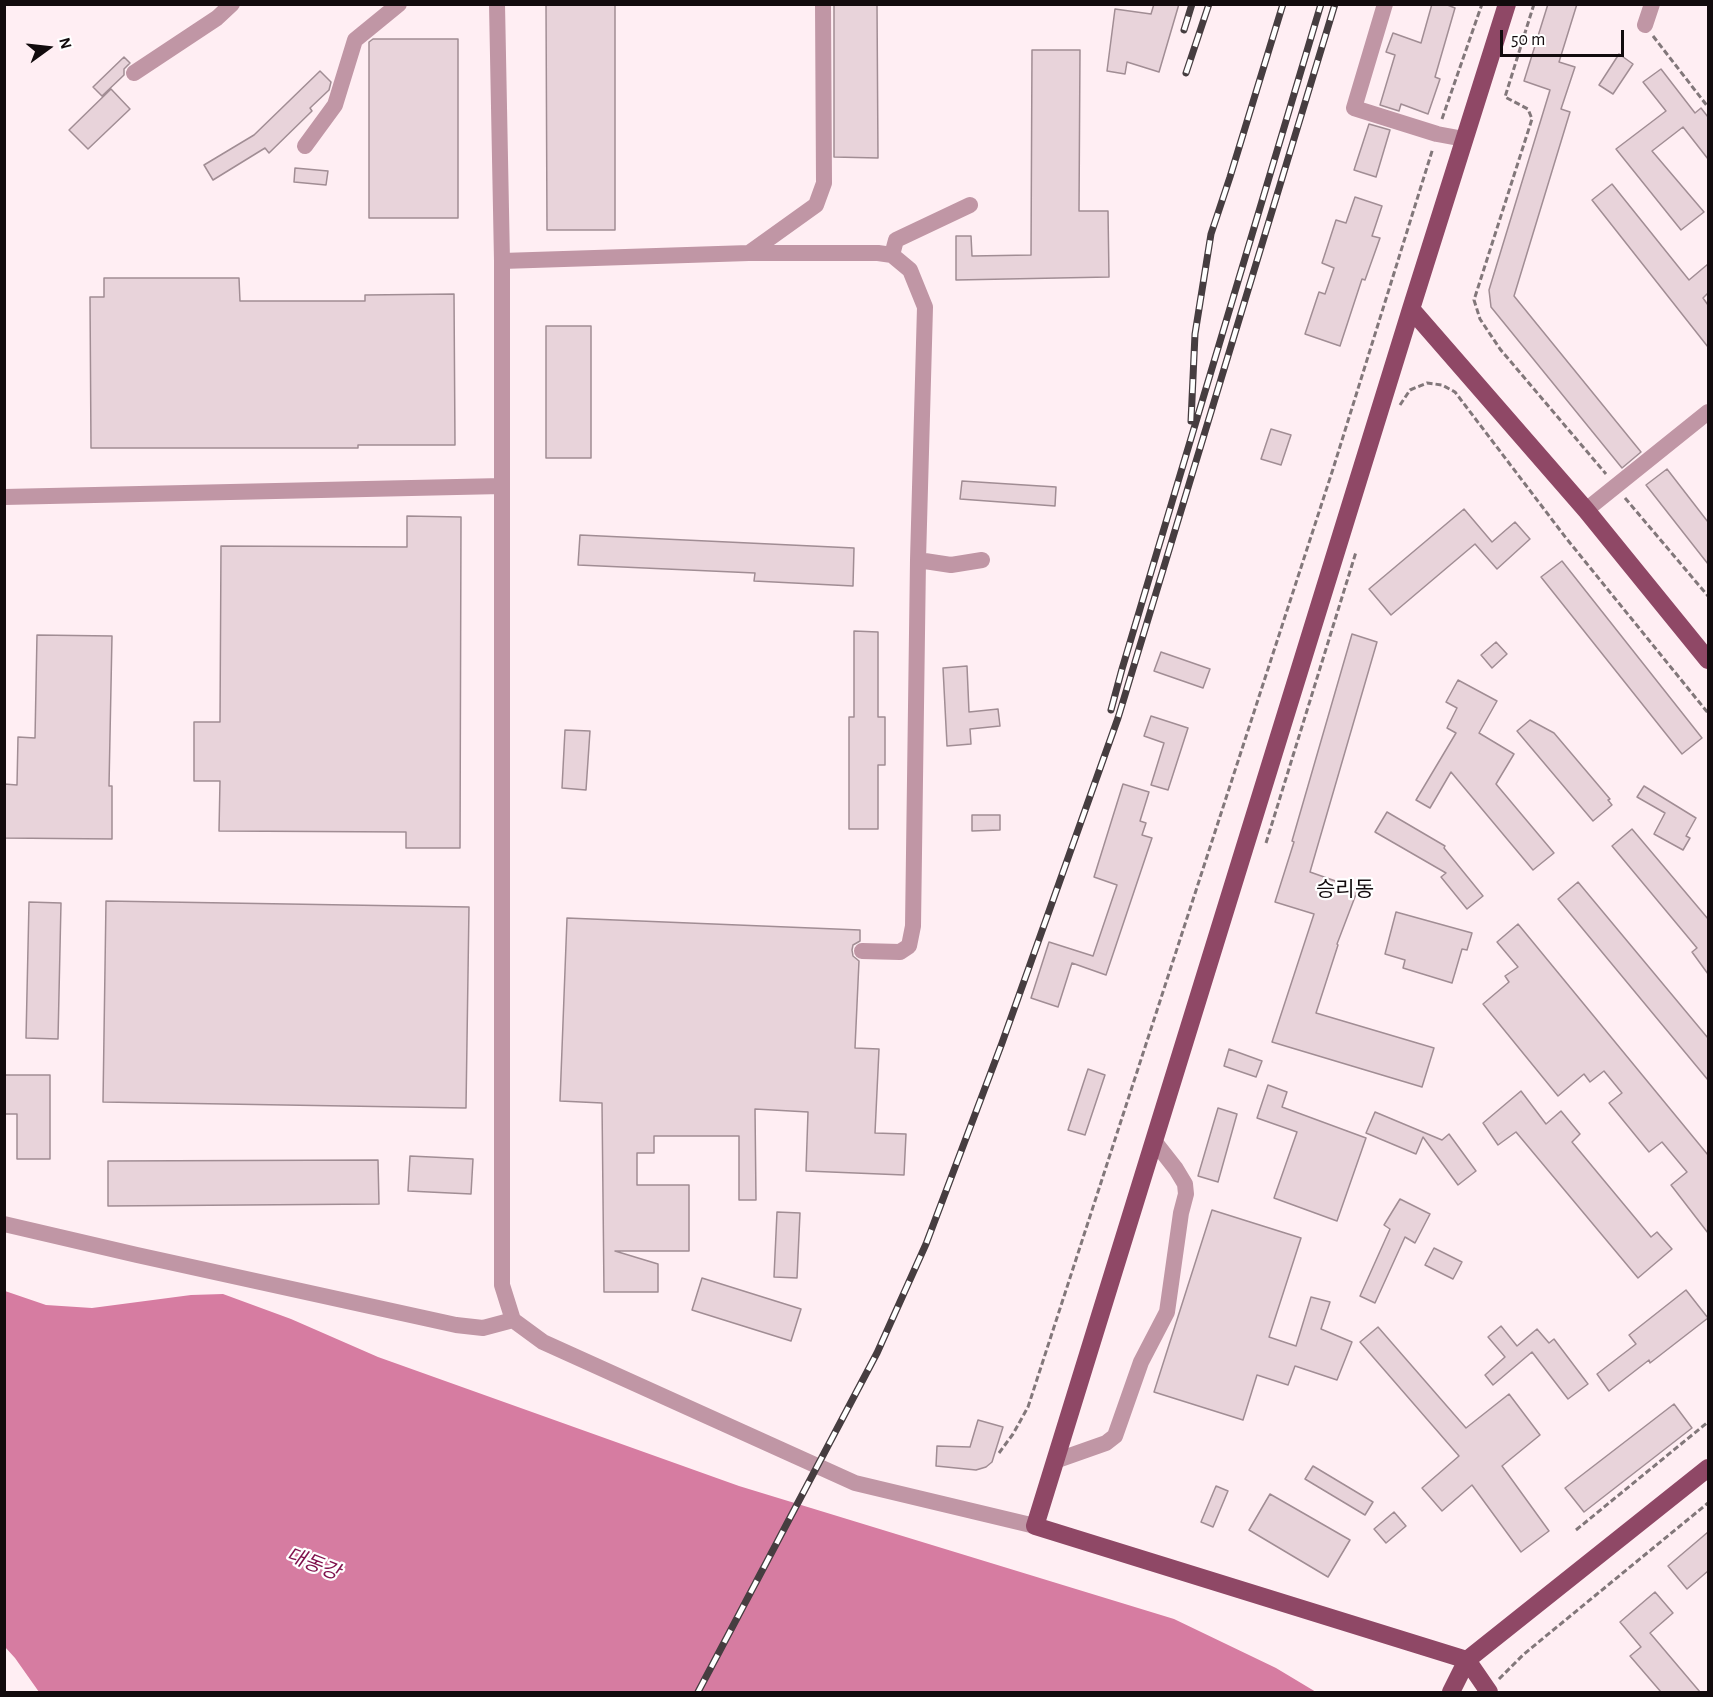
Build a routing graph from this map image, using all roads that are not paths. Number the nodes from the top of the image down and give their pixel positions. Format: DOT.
graph roads {
  1 [pos="232,4"];
  2 [pos="399,4"];
  3 [pos="498,4"];
  4 [pos="823,4"];
  5 [pos="1385,4"];
  6 [pos="1507,4"];
  7 [pos="1652,4"];
  8 [pos="1645,25"];
  9 [pos="134,73"];
  10 [pos="1464,139"];
  11 [pos="305,146"];
  12 [pos="970,205"];
  13 [pos="749,252"];
  14 [pos="892,255"];
  15 [pos="502,261"];
  16 [pos="1411,309"];
  17 [pos="1708,412"];
  18 [pos="502,486"];
  19 [pos="4,497"];
  20 [pos="1586,510"];
  21 [pos="918,560"];
  22 [pos="982,560"];
  23 [pos="1708,660"];
  24 [pos="862,951"];
  25 [pos="1154,1141"];
  26 [pos="4,1224"];
  27 [pos="513,1320"];
  28 [pos="1055,1461"];
  29 [pos="1708,1467"];
  30 [pos="1035,1526"];
  31 [pos="1467,1660"];
  32 [pos="1451,1692"];
  33 [pos="1488,1692"];
  1 -- 9 [label="street"];
  2 -- 11 [label="street"];
  3 -- 15 [label="street"];
  4 -- 13 [label="street"];
  5 -- 10 [label="street"];
  6 -- 10 [label="main road"];
  7 -- 8 [label="street"];
  10 -- 16 [label="main road"];
  12 -- 14 [label="street"];
  13 -- 14 [label="street"];
  13 -- 15 [label="street"];
  14 -- 21 [label="street"];
  15 -- 18 [label="street"];
  16 -- 20 [label="main road"];
  16 -- 25 [label="main road"];
  17 -- 20 [label="street"];
  18 -- 19 [label="street"];
  18 -- 27 [label="street"];
  20 -- 23 [label="main road"];
  21 -- 22 [label="street"];
  21 -- 24 [label="street"];
  25 -- 28 [label="main road"];
  25 -- 28 [label="street"];
  26 -- 27 [label="street"];
  27 -- 30 [label="street"];
  28 -- 30 [label="main road"];
  29 -- 31 [label="main road"];
  30 -- 31 [label="main road"];
  31 -- 32 [label="main road"];
  31 -- 33 [label="main road"];
}
